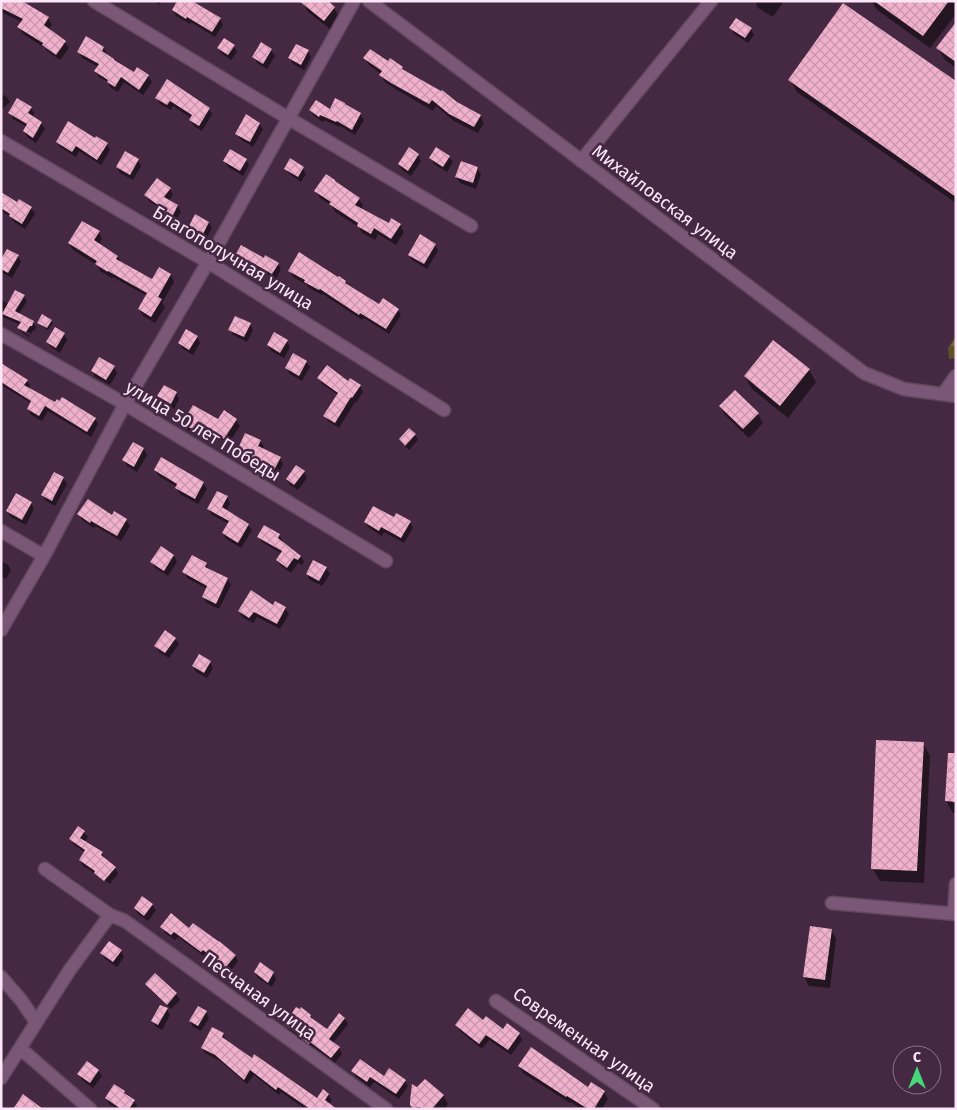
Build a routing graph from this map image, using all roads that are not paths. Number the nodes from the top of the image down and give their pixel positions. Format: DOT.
graph roads {
  1 [pos="94,1"];
  2 [pos="354,1"];
  3 [pos="368,1"];
  4 [pos="711,1"];
  5 [pos="288,118"];
  6 [pos="1,141"];
  7 [pos="581,162"];
  8 [pos="471,226"];
  9 [pos="208,262"];
  10 [pos="1,334"];
  11 [pos="956,376"];
  12 [pos="949,395"];
  13 [pos="125,404"];
  14 [pos="444,410"];
  15 [pos="1,531"];
  16 [pos="44,556"];
  17 [pos="386,561"];
  18 [pos="1,630"];
  19 [pos="46,869"];
  20 [pos="956,884"];
  21 [pos="832,903"];
  22 [pos="955,914"];
  23 [pos="110,915"];
  24 [pos="1,977"];
  25 [pos="496,1001"];
  26 [pos="36,1022"];
  27 [pos="20,1049"];
  28 [pos="1,1078"];
  29 [pos="90,1109"];
  30 [pos="386,1109"];
  31 [pos="653,1109"];
  1 -- 5 [label="street"];
  2 -- 5 [label="street"];
  3 -- 7 [label="street, Михайловская улица"];
  4 -- 7 [label="street"];
  5 -- 8 [label="street"];
  5 -- 9 [label="street"];
  6 -- 9 [label="street, Благополучная улица"];
  7 -- 12 [label="street, Михайловская улица"];
  9 -- 13 [label="street"];
  9 -- 14 [label="street, Благополучная улица"];
  10 -- 13 [label="street, улица 50 лет Победы"];
  11 -- 12 [label="street"];
  13 -- 16 [label="street"];
  13 -- 17 [label="street, улица 50 лет Победы"];
  15 -- 16 [label="street"];
  16 -- 18 [label="street"];
  19 -- 23 [label="street, Песчаная улица"];
  20 -- 22 [label="street"];
  21 -- 22 [label="street"];
  23 -- 26 [label="street"];
  23 -- 30 [label="street, Песчаная улица"];
  24 -- 26 [label="street"];
  25 -- 31 [label="street, Современная улица"];
  26 -- 27 [label="street"];
  27 -- 28 [label="street"];
  27 -- 29 [label="street"];
}
